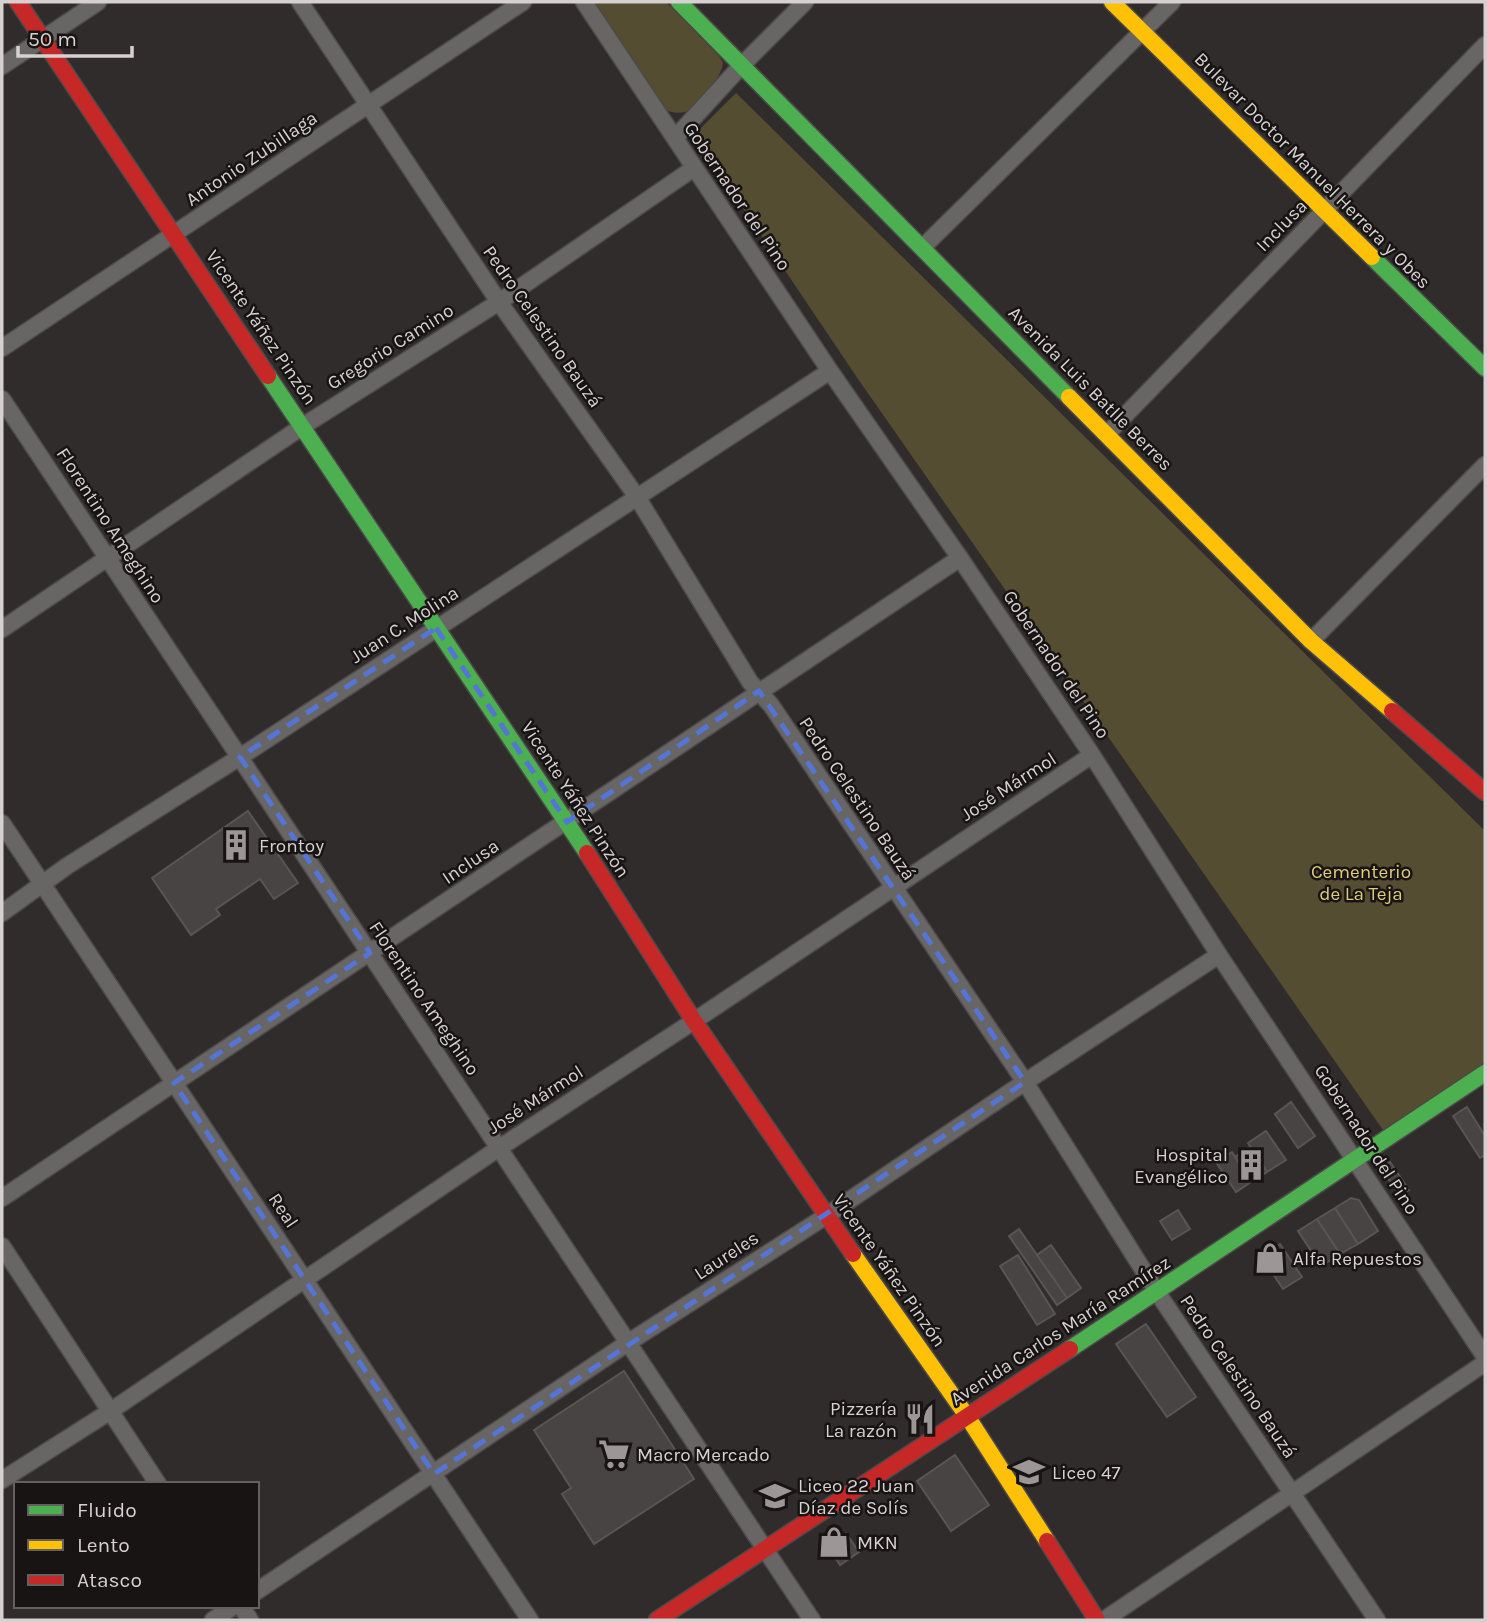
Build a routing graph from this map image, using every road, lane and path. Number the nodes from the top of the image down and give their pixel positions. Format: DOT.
graph roads {
  1 [pos="18,2"];
  2 [pos="98,2"];
  3 [pos="300,2"];
  4 [pos="523,2"];
  5 [pos="583,2"];
  6 [pos="679,2"];
  7 [pos="804,2"];
  8 [pos="1112,2"];
  9 [pos="1172,2"];
  10 [pos="1143,32"];
  11 [pos="43,39"];
  12 [pos="1485,45"];
  13 [pos="2,66"];
  14 [pos="741,66"];
  15 [pos="368,104"];
  16 [pos="675,138"];
  17 [pos="694,168"];
  18 [pos="1324,212"];
  19 [pos="174,234"];
  20 [pos="923,247"];
  21 [pos="499,302"];
  22 [pos="2,348"];
  23 [pos="1485,368"];
  24 [pos="830,371"];
  25 [pos="2,399"];
  26 [pos="303,426"];
  27 [pos="1107,434"];
  28 [pos="1485,465"];
  29 [pos="637,497"];
  30 [pos="108,558"];
  31 [pos="960,558"];
  32 [pos="436,628"];
  33 [pos="2,629"];
  34 [pos="1311,641"];
  35 [pos="759,691"];
  36 [pos="1093,755"];
  37 [pos="240,757"];
  38 [pos="1485,792"];
  39 [pos="567,822"];
  40 [pos="2,823"];
  41 [pos="42,885"];
  42 [pos="892,887"];
  43 [pos="2,913"];
  44 [pos="370,953"];
  45 [pos="1219,955"];
  46 [pos="694,1021"];
  47 [pos="1485,1073"];
  48 [pos="1025,1082"];
  49 [pos="174,1083"];
  50 [pos="499,1148"];
  51 [pos="1356,1160"];
  52 [pos="2,1198"];
  53 [pos="826,1216"];
  54 [pos="2,1245"];
  55 [pos="304,1278"];
  56 [pos="1157,1292"];
  57 [pos="629,1342"];
  58 [pos="1485,1357"];
  59 [pos="1485,1363"];
  60 [pos="109,1412"];
  61 [pos="967,1416"];
  62 [pos="433,1474"];
  63 [pos="2,1480"];
  64 [pos="157,1482"];
  65 [pos="1293,1492"];
  66 [pos="764,1549"];
  67 [pos="259,1590"];
  68 [pos="231,1608"];
  69 [pos="213,1620"];
  70 [pos="530,1620"];
  71 [pos="657,1620"];
  72 [pos="812,1620"];
  73 [pos="1097,1620"];
  74 [pos="1104,1620"];
  75 [pos="1377,1620"];
  1 -- 11 [label="main road, Vicente Yáñez Pinzón"];
  2 -- 11 [label="street"];
  3 -- 15 [label="street, Pedro Celestino Bauzá"];
  4 -- 15 [label="street, Antonio Zubillaga"];
  5 -- 16 [label="street, Gobernador del Pino"];
  6 -- 14 [label="main road, Avenida Luis Batlle Berres"];
  7 -- 14 [label="street"];
  8 -- 10 [label="main road, Bulevar Doctor Manuel Herrera y Obes"];
  9 -- 10 [label="street"];
  10 -- 18 [label="main road, Bulevar Doctor Manuel Herrera y Obes"];
  10 -- 20 [label="street"];
  11 -- 13 [label="street"];
  11 -- 19 [label="main road, Vicente Yáñez Pinzón"];
  12 -- 18 [label="street, Inclusa"];
  14 -- 16 [label="street"];
  14 -- 20 [label="main road, Avenida Luis Batlle Berres"];
  15 -- 19 [label="street, Antonio Zubillaga"];
  15 -- 21 [label="street, Pedro Celestino Bauzá"];
  16 -- 17 [label="street, Gobernador del Pino"];
  17 -- 21 [label="street, Gregorio Camino"];
  17 -- 24 [label="street, Gobernador del Pino"];
  18 -- 23 [label="main road, Bulevar Doctor Manuel Herrera y Obes"];
  18 -- 27 [label="street, Inclusa"];
  19 -- 22 [label="street, Antonio Zubillaga"];
  19 -- 26 [label="main road, Vicente Yáñez Pinzón"];
  20 -- 27 [label="main road, Avenida Luis Batlle Berres"];
  21 -- 26 [label="street, Gregorio Camino"];
  21 -- 29 [label="street, Pedro Celestino Bauzá"];
  24 -- 29 [label="street, Juan C. Molina"];
  24 -- 31 [label="street, Gobernador del Pino"];
  25 -- 30 [label="street, Florentino Ameghino"];
  26 -- 30 [label="street, Gregorio Camino"];
  26 -- 32 [label="main road, Vicente Yáñez Pinzón"];
  27 -- 34 [label="main road, Avenida Luis Batlle Berres"];
  28 -- 34 [label="street"];
  29 -- 32 [label="street, Juan C. Molina"];
  29 -- 35 [label="street, Pedro Celestino Bauzá"];
  30 -- 33 [label="street, Gregorio Camino"];
  30 -- 37 [label="street, Florentino Ameghino"];
  31 -- 35 [label="street, Inclusa"];
  31 -- 36 [label="street, Gobernador del Pino"];
  32 -- 37 [label="street, Juan C. Molina"];
  32 -- 39 [label="main road, Vicente Yáñez Pinzón"];
  34 -- 38 [label="main road, Avenida Luis Batlle Berres"];
  35 -- 39 [label="street, Inclusa"];
  35 -- 42 [label="street, Pedro Celestino Bauzá"];
  36 -- 42 [label="street, José Mármol"];
  36 -- 45 [label="street, Gobernador del Pino"];
  37 -- 41 [label="street, Juan C. Molina"];
  37 -- 44 [label="street, Florentino Ameghino"];
  39 -- 44 [label="street, Inclusa"];
  39 -- 46 [label="main road, Vicente Yáñez Pinzón"];
  40 -- 41 [label="street, Real"];
  41 -- 43 [label="street, Juan C. Molina"];
  41 -- 49 [label="street, Real"];
  42 -- 46 [label="street, José Mármol"];
  42 -- 48 [label="street, Pedro Celestino Bauzá"];
  44 -- 49 [label="street, Inclusa"];
  44 -- 50 [label="street, Florentino Ameghino"];
  45 -- 48 [label="street, Laureles"];
  45 -- 51 [label="street, Gobernador del Pino"];
  46 -- 50 [label="street, José Mármol"];
  46 -- 53 [label="main road, Vicente Yáñez Pinzón"];
  47 -- 51 [label="main road, Avenida Carlos María Ramírez"];
  48 -- 53 [label="street, Laureles"];
  48 -- 56 [label="street, Pedro Celestino Bauzá"];
  49 -- 52 [label="street, Inclusa"];
  49 -- 55 [label="street, Real"];
  50 -- 55 [label="street, José Mármol"];
  50 -- 57 [label="street, Florentino Ameghino"];
  51 -- 56 [label="main road, Avenida Carlos María Ramírez"];
  51 -- 58 [label="street, Gobernador del Pino"];
  53 -- 57 [label="street, Laureles"];
  53 -- 61 [label="main road, Vicente Yáñez Pinzón"];
  54 -- 60 [label="street"];
  55 -- 60 [label="street, José Mármol"];
  55 -- 62 [label="street, Real"];
  56 -- 61 [label="main road, Avenida Carlos María Ramírez"];
  56 -- 65 [label="street, Pedro Celestino Bauzá"];
  57 -- 62 [label="street, Laureles"];
  57 -- 66 [label="street, Florentino Ameghino"];
  59 -- 65 [label="street"];
  60 -- 63 [label="street, José Mármol"];
  60 -- 64 [label="street"];
  61 -- 66 [label="main road, Avenida Carlos María Ramírez"];
  61 -- 73 [label="main road, Vicente Yáñez Pinzón"];
  62 -- 67 [label="street, Laureles"];
  62 -- 70 [label="street, Real"];
  65 -- 74 [label="street"];
  65 -- 75 [label="street, Pedro Celestino Bauzá"];
  66 -- 71 [label="main road, Avenida Carlos María Ramírez"];
  66 -- 72 [label="street, Florentino Ameghino"];
  68 -- 69 [label="street"];
}
